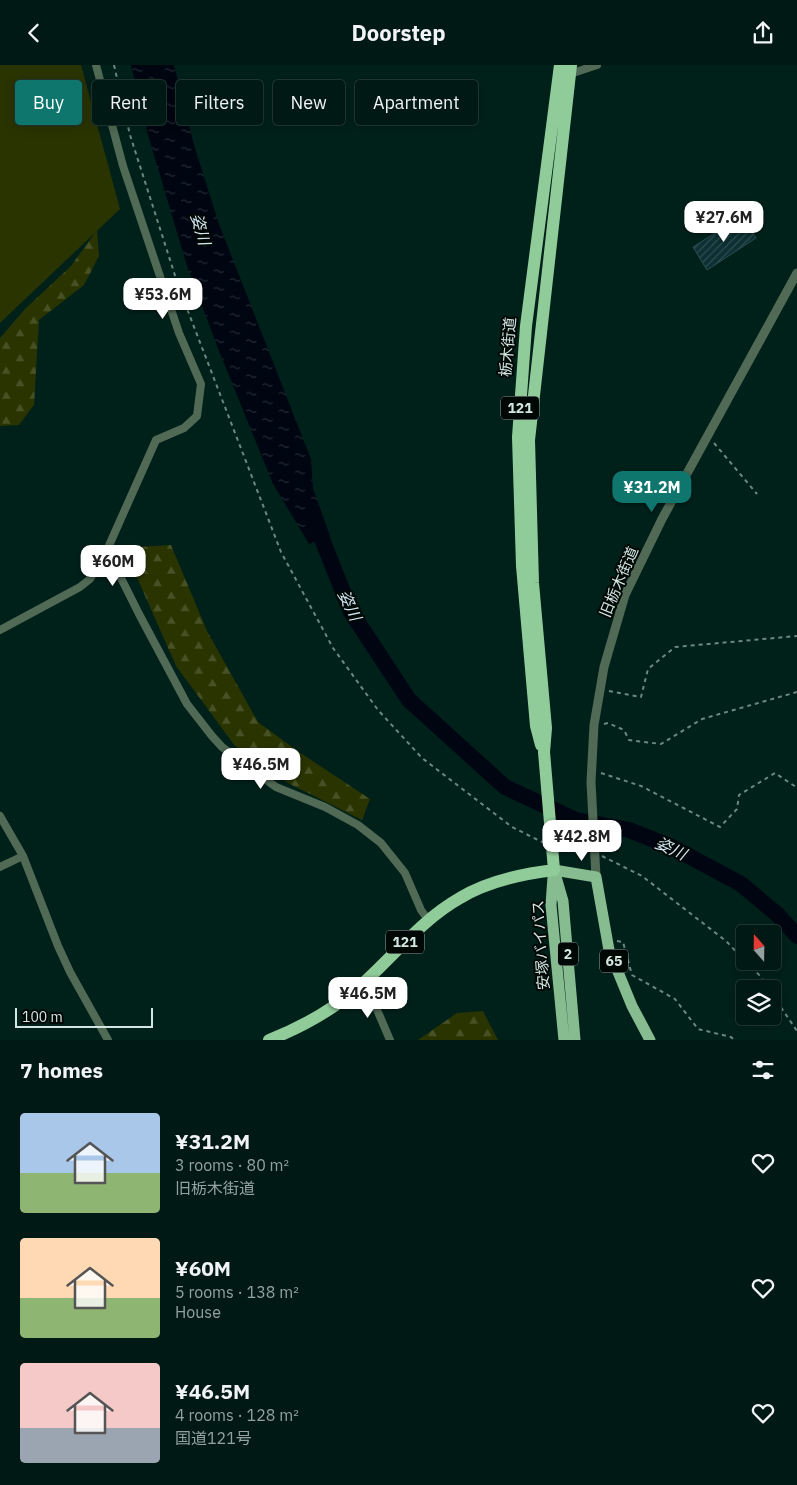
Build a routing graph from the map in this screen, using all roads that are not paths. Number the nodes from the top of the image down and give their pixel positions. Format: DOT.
graph roads {
  1 [pos="96,65"];
  2 [pos="597,65"];
  3 [pos="565,70"];
  4 [pos="797,273"];
  5 [pos="107,550"];
  6 [pos="0,630"];
  7 [pos="0,816"];
  8 [pos="23,856"];
  9 [pos="0,867"];
  10 [pos="554,870"];
  11 [pos="596,877"];
  12 [pos="429,921"];
  13 [pos="361,986"];
  14 [pos="108,1040"];
  15 [pos="269,1040"];
  16 [pos="390,1040"];
  17 [pos="564,1040"];
  18 [pos="575,1040"];
  19 [pos="650,1040"];
  1 -- 5 [label="street"];
  2 -- 3 [label="street"];
  3 -- 10 [label="highway, 栃木街道 / 121"];
  4 -- 11 [label="street, 旧栃木街道"];
  5 -- 6 [label="street"];
  5 -- 12 [label="street"];
  7 -- 8 [label="street"];
  8 -- 9 [label="street"];
  8 -- 14 [label="street"];
  10 -- 11 [label="main road"];
  10 -- 12 [label="highway, 121"];
  10 -- 17 [label="main road, 安塚バイパス / 2"];
  10 -- 18 [label="main road, 安塚バイパス / 2"];
  11 -- 19 [label="main road, 65"];
  12 -- 13 [label="highway, 121"];
  13 -- 15 [label="highway, 121"];
  13 -- 16 [label="street"];
}
